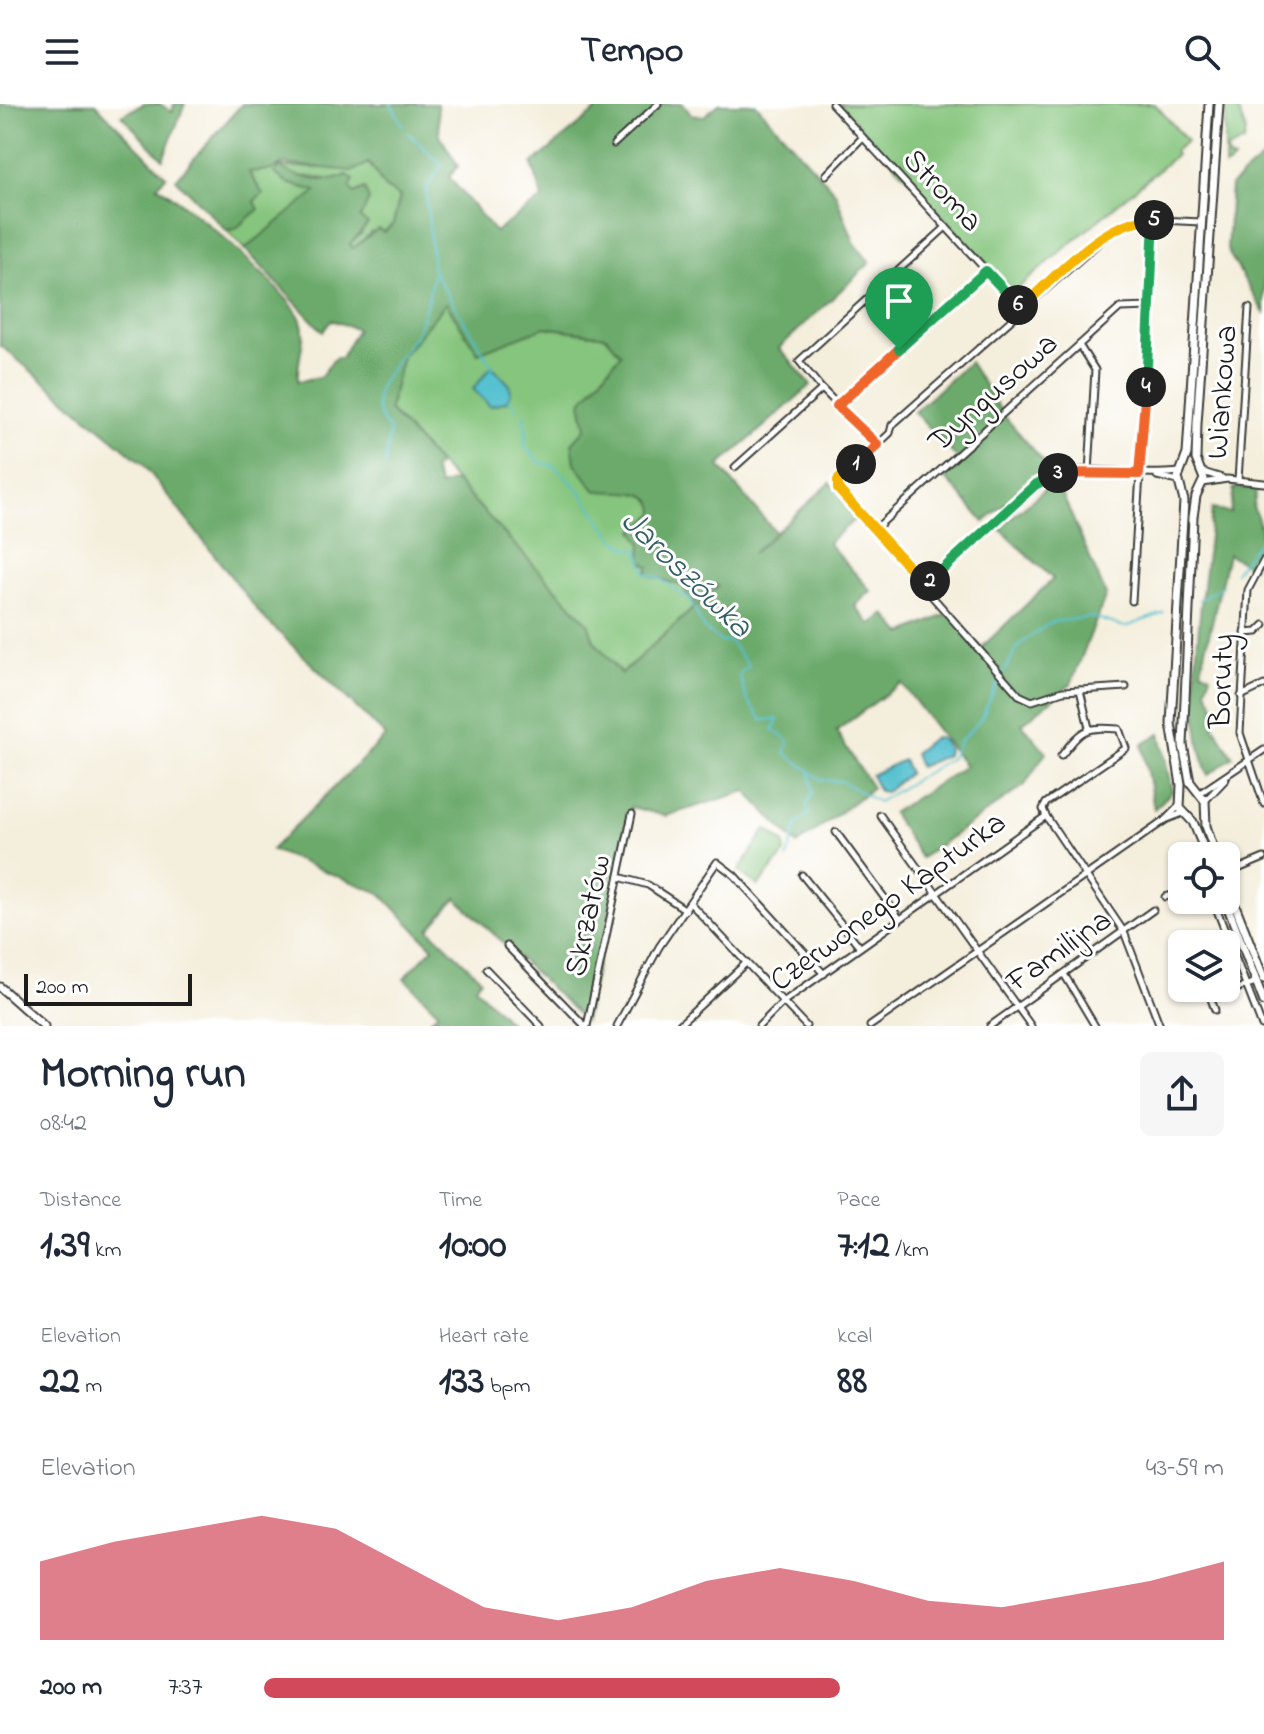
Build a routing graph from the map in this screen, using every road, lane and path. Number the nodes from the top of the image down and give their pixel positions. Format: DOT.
graph roads {
  1 [pos="658,104"];
  2 [pos="832,104"];
  3 [pos="1209,104"];
  4 [pos="1219,104"];
  5 [pos="862,138"];
  6 [pos="614,144"];
  7 [pos="826,175"];
  8 [pos="1156,220"];
  9 [pos="1201,222"];
  10 [pos="946,227"];
  11 [pos="986,271"];
  12 [pos="1150,307"];
  13 [pos="1021,308"];
  14 [pos="1249,308"];
  15 [pos="1079,345"];
  16 [pos="822,389"];
  17 [pos="837,406"];
  18 [pos="878,445"];
  19 [pos="735,467"];
  20 [pos="1201,470"];
  21 [pos="1089,472"];
  22 [pos="1139,474"];
  23 [pos="1180,477"];
  24 [pos="1227,479"];
  25 [pos="1238,480"];
  26 [pos="1264,483"];
  27 [pos="1202,485"];
  28 [pos="874,530"];
  29 [pos="1264,560"];
  30 [pos="925,585"];
  31 [pos="1132,601"];
  32 [pos="1264,625"];
  33 [pos="1245,633"];
  34 [pos="1264,685"];
  35 [pos="1126,687"];
  36 [pos="1080,690"];
  37 [pos="1241,696"];
  38 [pos="1089,728"];
  39 [pos="1264,750"];
  40 [pos="1061,756"];
  41 [pos="1248,761"];
  42 [pos="1181,796"];
  43 [pos="1201,799"];
  44 [pos="1264,804"];
  45 [pos="1184,812"];
  46 [pos="632,814"];
  47 [pos="880,815"];
  48 [pos="1046,816"];
  49 [pos="836,832"];
  50 [pos="1200,842"];
  51 [pos="1212,842"];
  52 [pos="1264,858"];
  53 [pos="1240,868"];
  54 [pos="1086,873"];
  55 [pos="802,875"];
  56 [pos="619,877"];
  57 [pos="936,895"];
  58 [pos="1168,896"];
  59 [pos="1165,897"];
  60 [pos="691,904"];
  61 [pos="686,910"];
  62 [pos="1153,910"];
  63 [pos="1219,914"];
  64 [pos="1231,914"];
  65 [pos="1237,914"];
  66 [pos="900,919"];
  67 [pos="1124,932"];
  68 [pos="507,946"];
  69 [pos="860,947"];
  70 [pos="978,950"];
  71 [pos="746,963"];
  72 [pos="486,969"];
  73 [pos="824,974"];
  74 [pos="1064,974"];
  75 [pos="1260,980"];
  76 [pos="1248,986"];
  77 [pos="0,987"];
  78 [pos="1240,989"];
  79 [pos="783,1002"];
  80 [pos="1212,1002"];
  81 [pos="1264,1002"];
  82 [pos="1018,1006"];
  83 [pos="1215,1010"];
  84 [pos="44,1026"];
  85 [pos="541,1026"];
  86 [pos="586,1026"];
  87 [pos="617,1026"];
  88 [pos="678,1026"];
  89 [pos="759,1026"];
  90 [pos="806,1026"];
  91 [pos="870,1026"];
  92 [pos="990,1026"];
  93 [pos="1031,1026"];
  94 [pos="1095,1026"];
  95 [pos="1160,1026"];
  96 [pos="1262,1026"];
  1 -- 6 [label="street"];
  2 -- 5 [label="street, Stroma"];
  3 -- 9 [label="main road"];
  4 -- 20 [label="main road"];
  5 -- 7 [label="street"];
  5 -- 10 [label="street, Stroma"];
  8 -- 9 [label="street"];
  8 -- 12 [label="street"];
  8 -- 13 [label="street"];
  9 -- 23 [label="main road"];
  10 -- 11 [label="street, Stroma"];
  10 -- 16 [label="street"];
  11 -- 13 [label="street, Stroma"];
  11 -- 17 [label="street"];
  12 -- 15 [label="street, Dyngusowa"];
  12 -- 22 [label="street"];
  13 -- 18 [label="street"];
  14 -- 25 [label="street, Wiankowa"];
  15 -- 21 [label="street"];
  15 -- 28 [label="street, Dyngusowa"];
  16 -- 17 [label="street"];
  16 -- 19 [label="street"];
  17 -- 18 [label="street"];
  18 -- 28 [label="street"];
  20 -- 23 [label="main road"];
  20 -- 24 [label="street"];
  20 -- 27 [label="main road"];
  21 -- 22 [label="street"];
  21 -- 30 [label="street"];
  22 -- 23 [label="street"];
  22 -- 31 [label="street"];
  23 -- 27 [label="main road"];
  23 -- 42 [label="main road"];
  24 -- 25 [label="street"];
  24 -- 27 [label="street"];
  25 -- 26 [label="street"];
  27 -- 43 [label="main road"];
  28 -- 30 [label="street"];
  29 -- 33 [label="street, Boruty"];
  30 -- 36 [label="street"];
  32 -- 33 [label="street"];
  33 -- 37 [label="street, Boruty"];
  34 -- 37 [label="street"];
  35 -- 36 [label="street"];
  36 -- 38 [label="street"];
  37 -- 41 [label="street, Boruty"];
  38 -- 40 [label="street"];
  38 -- 48 [label="street, Czerwonego Kapturka"];
  39 -- 41 [label="street"];
  41 -- 43 [label="street"];
  41 -- 44 [label="street, Boruty"];
  42 -- 43 [label="main road"];
  42 -- 45 [label="main road"];
  43 -- 45 [label="main road"];
  43 -- 51 [label="main road"];
  45 -- 50 [label="main road"];
  45 -- 54 [label="street"];
  46 -- 56 [label="street, Skrzatów"];
  47 -- 57 [label="street"];
  48 -- 54 [label="street"];
  48 -- 57 [label="street, Czerwonego Kapturka"];
  49 -- 66 [label="street"];
  52 -- 53 [label="street"];
  54 -- 67 [label="street"];
  54 -- 70 [label="street"];
  55 -- 69 [label="street"];
  56 -- 61 [label="street"];
  56 -- 86 [label="street, Skrzatów"];
  57 -- 66 [label="street, Czerwonego Kapturka"];
  57 -- 70 [label="street"];
  58 -- 59 [label="street"];
  60 -- 61 [label="street"];
  60 -- 71 [label="street"];
  60 -- 73 [label="street"];
  61 -- 87 [label="street"];
  62 -- 67 [label="street, Familijna"];
  63 -- 76 [label="street"];
  64 -- 75 [label="main road"];
  65 -- 75 [label="main road"];
  66 -- 69 [label="street, Czerwonego Kapturka"];
  67 -- 74 [label="street, Familijna"];
  67 -- 95 [label="street"];
  68 -- 86 [label="street, Skrzatów"];
  69 -- 73 [label="street, Czerwonego Kapturka"];
  70 -- 82 [label="street"];
  70 -- 91 [label="street"];
  71 -- 79 [label="street"];
  71 -- 88 [label="street"];
  72 -- 85 [label="street, Skrzatów"];
  73 -- 79 [label="street, Czerwonego Kapturka"];
  74 -- 82 [label="street, Familijna"];
  74 -- 94 [label="street"];
  75 -- 76 [label="street"];
  75 -- 81 [label="main road"];
  76 -- 78 [label="street"];
  76 -- 96 [label="street"];
  77 -- 84 [label="main road"];
  79 -- 89 [label="street, Czerwonego Kapturka"];
  79 -- 90 [label="street"];
  80 -- 83 [label="street"];
  82 -- 92 [label="street, Familijna"];
  82 -- 93 [label="street"];
}
